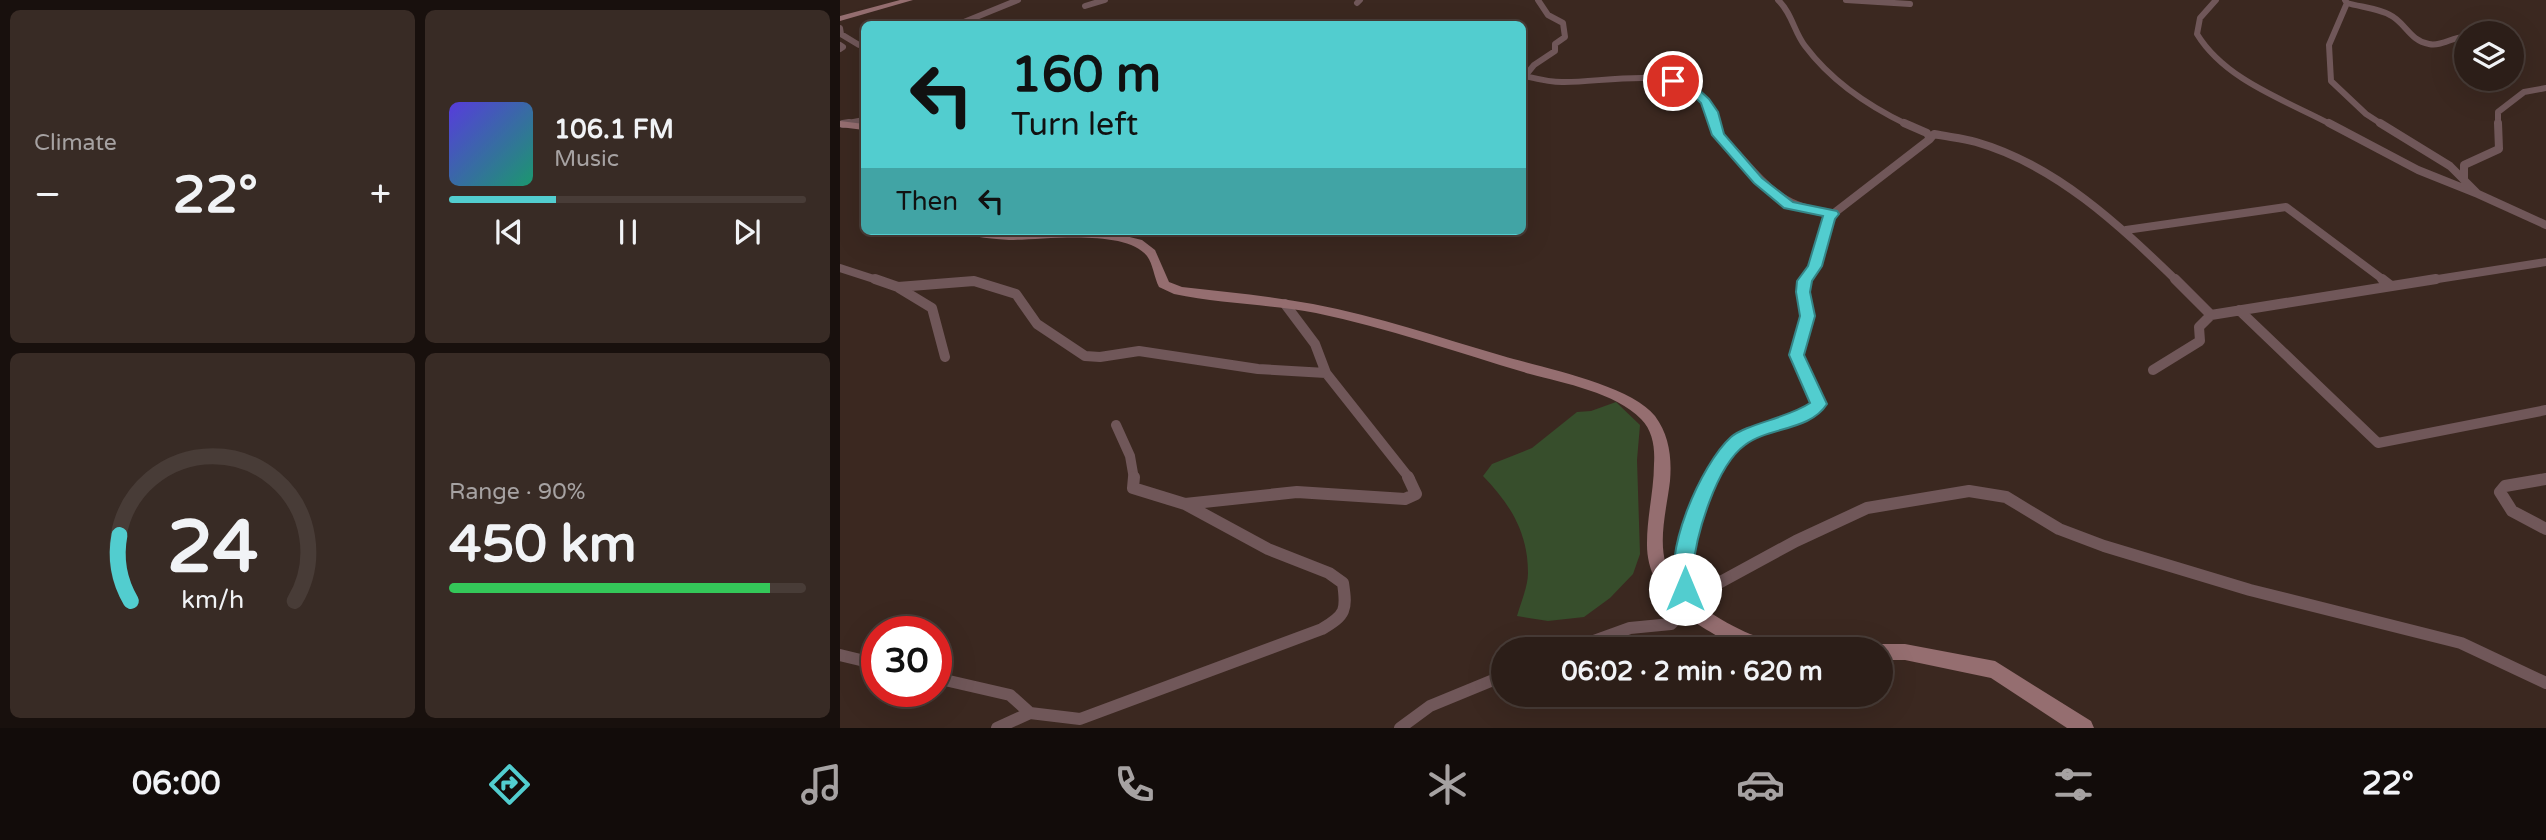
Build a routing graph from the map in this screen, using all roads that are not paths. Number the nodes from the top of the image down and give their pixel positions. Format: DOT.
graph roads {
  1 [pos="909,0"];
  2 [pos="1018,0"];
  3 [pos="1105,0"];
  4 [pos="1538,0"];
  5 [pos="1778,0"];
  6 [pos="1846,0"];
  7 [pos="2216,0"];
  8 [pos="2346,1"];
  9 [pos="1910,4"];
  10 [pos="1085,6"];
  11 [pos="840,19"];
  12 [pos="966,21"];
  13 [pos="840,27"];
  14 [pos="840,35"];
  15 [pos="2454,38"];
  16 [pos="861,45"];
  17 [pos="1526,75"];
  18 [pos="1526,76"];
  19 [pos="2546,88"];
  20 [pos="861,121"];
  21 [pos="841,124"];
  22 [pos="861,127"];
  23 [pos="1930,139"];
  24 [pos="2464,179"];
  25 [pos="2478,194"];
  26 [pos="1832,214"];
  27 [pos="2546,225"];
  28 [pos="2126,230"];
  29 [pos="979,235"];
  30 [pos="1020,235"];
  31 [pos="1097,235"];
  32 [pos="2546,262"];
  33 [pos="840,268"];
  34 [pos="2391,286"];
  35 [pos="898,287"];
  36 [pos="1285,304"];
  37 [pos="2239,310"];
  38 [pos="2211,315"];
  39 [pos="945,357"];
  40 [pos="2153,370"];
  41 [pos="1326,373"];
  42 [pos="2546,410"];
  43 [pos="1116,425"];
  44 [pos="2546,479"];
  45 [pos="1185,504"];
  46 [pos="2546,529"];
  47 [pos="1689,606"];
  48 [pos="1605,637"];
  49 [pos="1735,637"];
  50 [pos="1893,652"];
  51 [pos="840,655"];
  52 [pos="861,660"];
  53 [pos="1491,681"];
  54 [pos="952,682"];
  55 [pos="2546,683"];
  56 [pos="1030,713"];
  57 [pos="997,728"];
  58 [pos="1400,728"];
  59 [pos="2084,728"];
  1 -- 11 [label="street"];
  2 -- 12 [label="street"];
  3 -- 10 [label="street"];
  4 -- 17 [label="street"];
  5 -- 23 [label="street"];
  6 -- 9 [label="street"];
  7 -- 25 [label="street"];
  8 -- 15 [label="street"];
  8 -- 24 [label="street"];
  13 -- 14 [label="street"];
  14 -- 16 [label="street"];
  18 -- 26 [label="street"];
  19 -- 24 [label="street"];
  20 -- 21 [label="street"];
  21 -- 22 [label="street"];
  23 -- 26 [label="street"];
  23 -- 28 [label="street"];
  24 -- 25 [label="street"];
  25 -- 27 [label="street"];
  26 -- 47 [label="street"];
  28 -- 34 [label="street"];
  28 -- 38 [label="street"];
  29 -- 30 [label="street"];
  31 -- 36 [label="street"];
  32 -- 34 [label="street"];
  33 -- 35 [label="street"];
  34 -- 37 [label="street"];
  35 -- 39 [label="street"];
  35 -- 41 [label="street"];
  36 -- 41 [label="street"];
  36 -- 47 [label="street"];
  37 -- 38 [label="street"];
  37 -- 42 [label="street"];
  38 -- 40 [label="street"];
  41 -- 45 [label="street"];
  43 -- 45 [label="street"];
  44 -- 46 [label="street"];
  45 -- 56 [label="street"];
  47 -- 48 [label="street"];
  47 -- 49 [label="street"];
  47 -- 55 [label="street"];
  50 -- 59 [label="street"];
  51 -- 52 [label="street"];
  53 -- 58 [label="street"];
  54 -- 56 [label="street"];
  56 -- 57 [label="street"];
}
